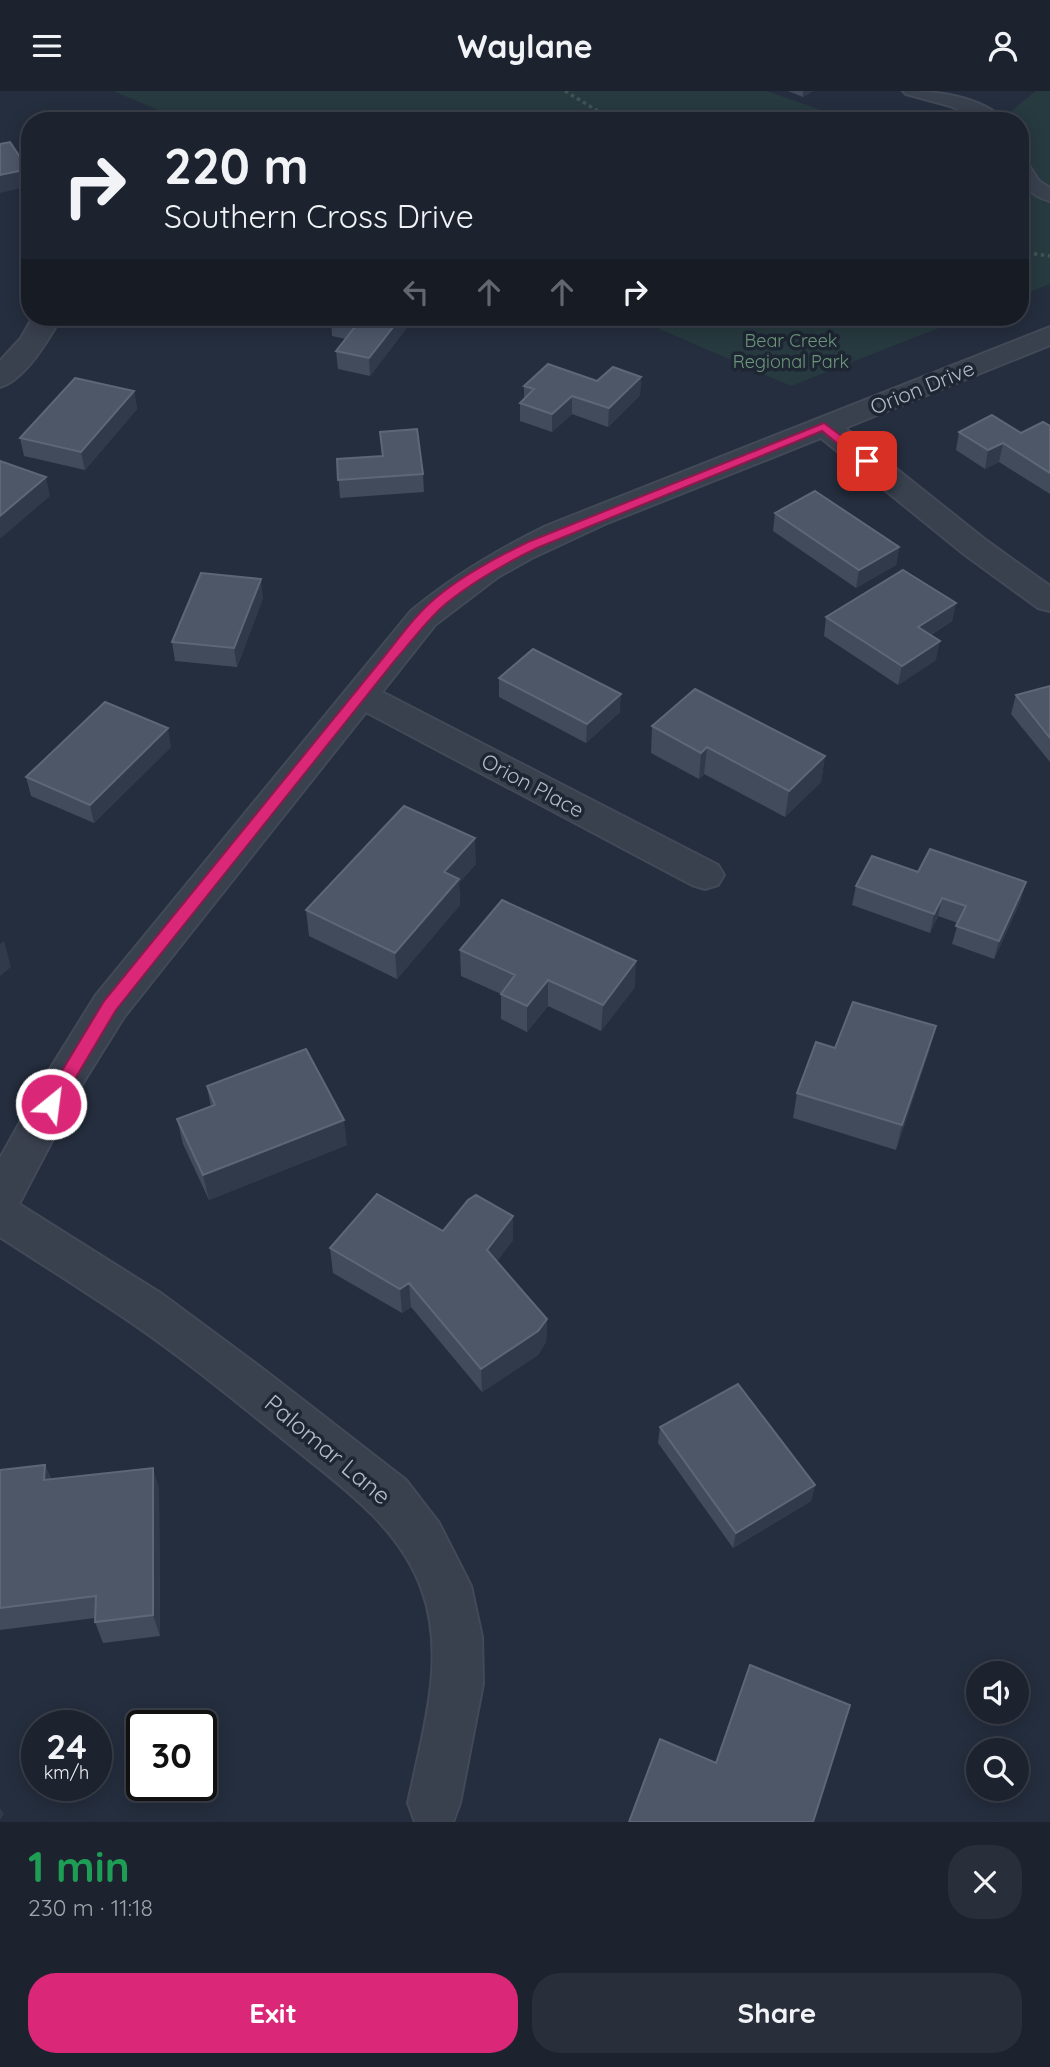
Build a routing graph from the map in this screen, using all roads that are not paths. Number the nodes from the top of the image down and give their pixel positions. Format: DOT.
graph roads {
  1 [pos="911,91"];
  2 [pos="984,112"];
  3 [pos="1029,178"];
  4 [pos="1050,197"];
  5 [pos="42,326"];
  6 [pos="1050,335"];
  7 [pos="0,378"];
  8 [pos="824,426"];
  9 [pos="1050,601"];
  10 [pos="360,695"];
  11 [pos="705,875"];
  12 [pos="0,1198"];
  13 [pos="0,1214"];
  14 [pos="435,1803"];
  1 -- 2 [label="lane"];
  3 -- 4 [label="lane"];
  5 -- 7 [label="street"];
  6 -- 8 [label="street, Orion Drive"];
  8 -- 9 [label="street"];
  8 -- 10 [label="street, Orion Drive"];
  10 -- 11 [label="street, Orion Place"];
  10 -- 12 [label="street, Orion Drive"];
  13 -- 14 [label="street, Palomar Lane"];
}
